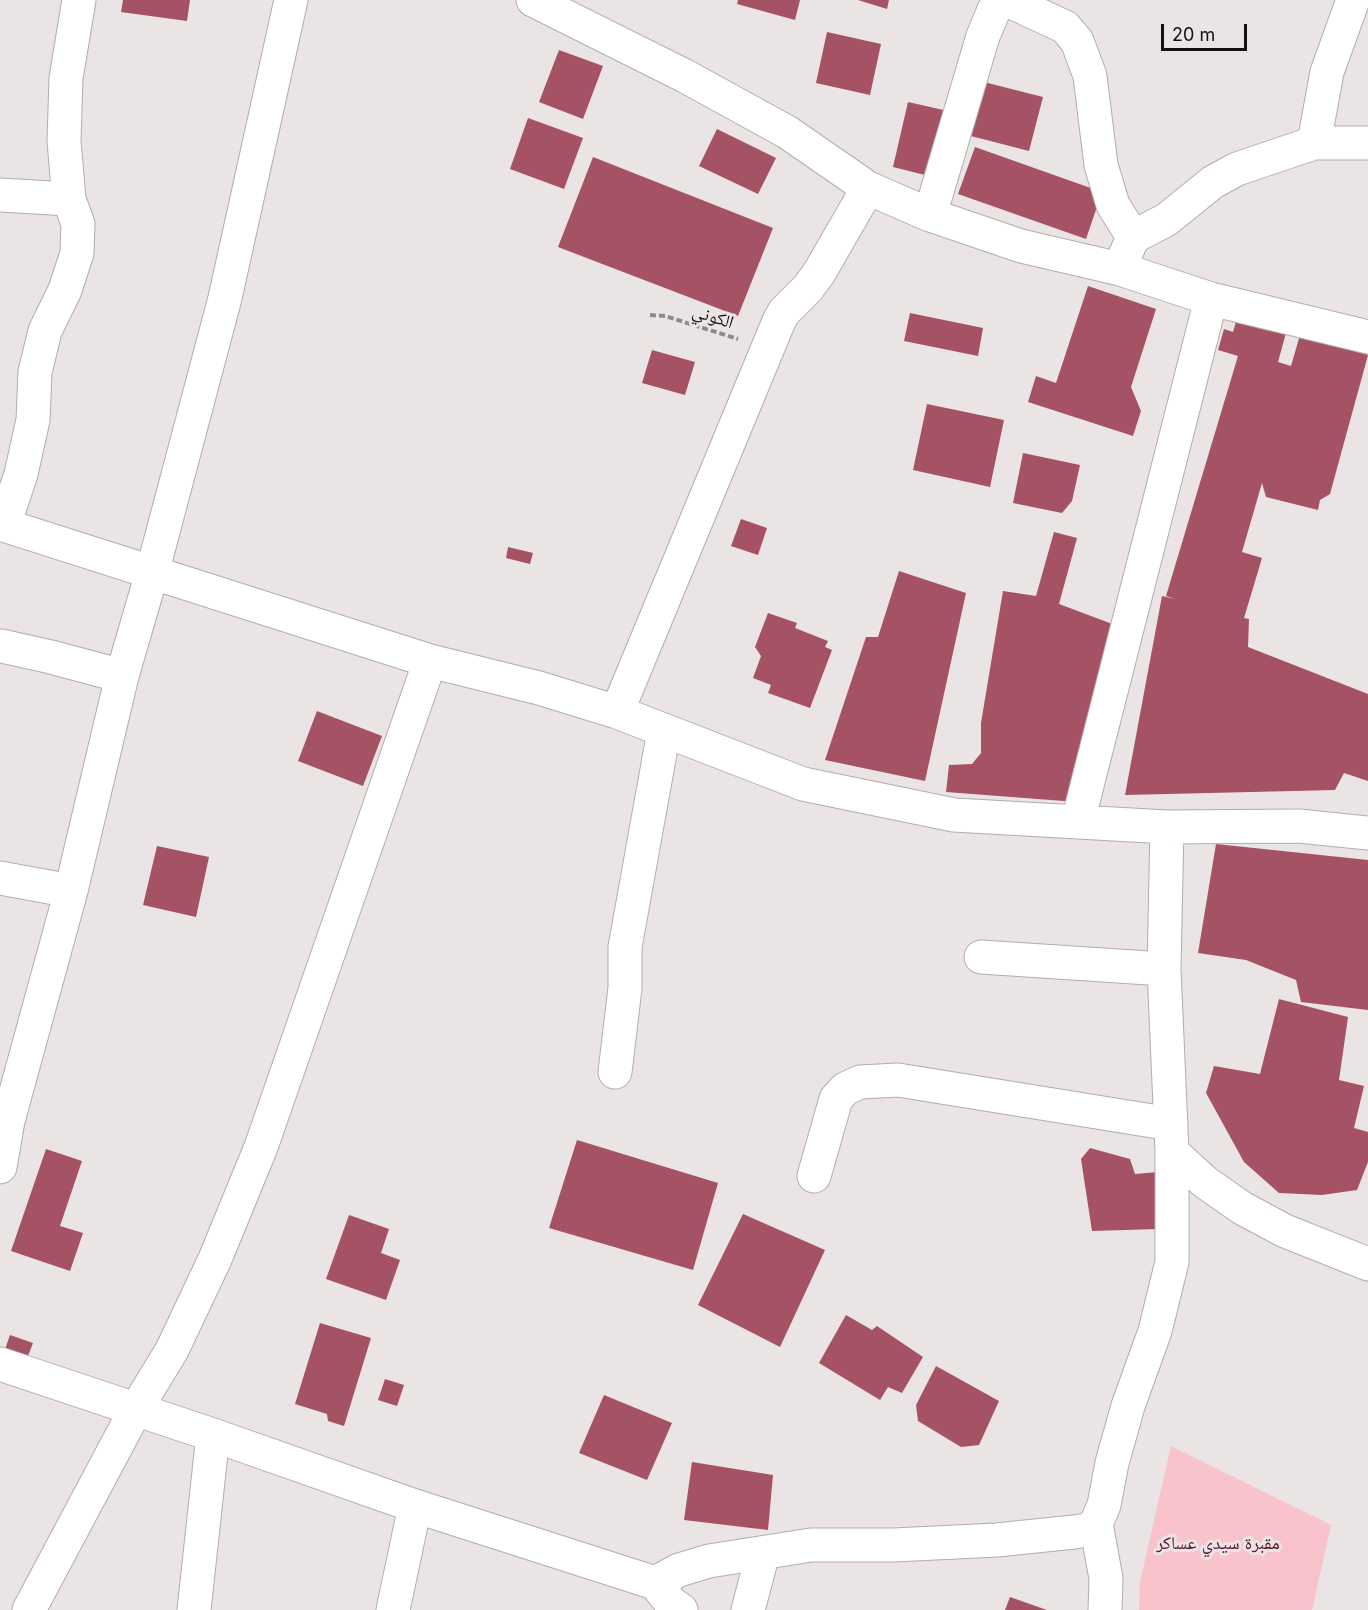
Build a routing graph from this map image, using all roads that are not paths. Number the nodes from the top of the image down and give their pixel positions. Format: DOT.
graph roads {
  1 [pos="79,0"];
  2 [pos="291,0"];
  3 [pos="533,0"];
  4 [pos="1353,0"];
  5 [pos="1025,4"];
  6 [pos="1314,143"];
  7 [pos="1368,143"];
  8 [pos="868,188"];
  9 [pos="0,195"];
  10 [pos="69,199"];
  11 [pos="930,215"];
  12 [pos="1133,237"];
  13 [pos="1120,269"];
  14 [pos="1211,299"];
  15 [pos="1368,337"];
  16 [pos="2,525"];
  17 [pos="152,573"];
  18 [pos="2,646"];
  19 [pos="430,662"];
  20 [pos="122,676"];
  21 [pos="617,712"];
  22 [pos="664,731"];
  23 [pos="1078,821"];
  24 [pos="1167,827"];
  25 [pos="1368,832"];
  26 [pos="0,878"];
  27 [pos="71,891"];
  28 [pos="981,957"];
  29 [pos="1164,969"];
  30 [pos="615,1072"];
  31 [pos="1172,1138"];
  32 [pos="0,1167"];
  33 [pos="814,1176"];
  34 [pos="1368,1264"];
  35 [pos="0,1364"];
  36 [pos="136,1409"];
  37 [pos="213,1435"];
  38 [pos="415,1506"];
  39 [pos="1096,1524"];
  40 [pos="763,1553"];
  41 [pos="655,1583"];
  42 [pos="29,1610"];
  43 [pos="194,1610"];
  44 [pos="393,1610"];
  45 [pos="681,1610"];
  46 [pos="748,1610"];
  47 [pos="1105,1610"];
  1 -- 10 [label="street"];
  2 -- 17 [label="street"];
  3 -- 8 [label="street"];
  4 -- 6 [label="street"];
  5 -- 11 [label="street"];
  5 -- 12 [label="street"];
  6 -- 7 [label="street"];
  6 -- 12 [label="street"];
  8 -- 11 [label="street"];
  8 -- 21 [label="street"];
  9 -- 10 [label="street"];
  10 -- 16 [label="street"];
  11 -- 13 [label="street"];
  12 -- 13 [label="street"];
  13 -- 14 [label="street"];
  14 -- 15 [label="street"];
  14 -- 23 [label="street"];
  16 -- 17 [label="street"];
  17 -- 19 [label="street"];
  17 -- 20 [label="street"];
  18 -- 20 [label="street"];
  19 -- 21 [label="street"];
  19 -- 36 [label="street"];
  20 -- 27 [label="street"];
  21 -- 22 [label="street"];
  22 -- 23 [label="street"];
  22 -- 30 [label="street"];
  23 -- 24 [label="street"];
  24 -- 25 [label="street"];
  24 -- 29 [label="street"];
  26 -- 27 [label="street"];
  27 -- 32 [label="street"];
  28 -- 29 [label="street"];
  29 -- 31 [label="street"];
  31 -- 33 [label="street"];
  31 -- 34 [label="street"];
  31 -- 39 [label="street"];
  35 -- 36 [label="street"];
  36 -- 37 [label="street"];
  36 -- 42 [label="street"];
  37 -- 38 [label="street"];
  37 -- 43 [label="street"];
  38 -- 41 [label="street"];
  38 -- 44 [label="street"];
  39 -- 40 [label="street"];
  39 -- 47 [label="street"];
  40 -- 41 [label="street"];
  40 -- 46 [label="street"];
  41 -- 45 [label="street"];
}
